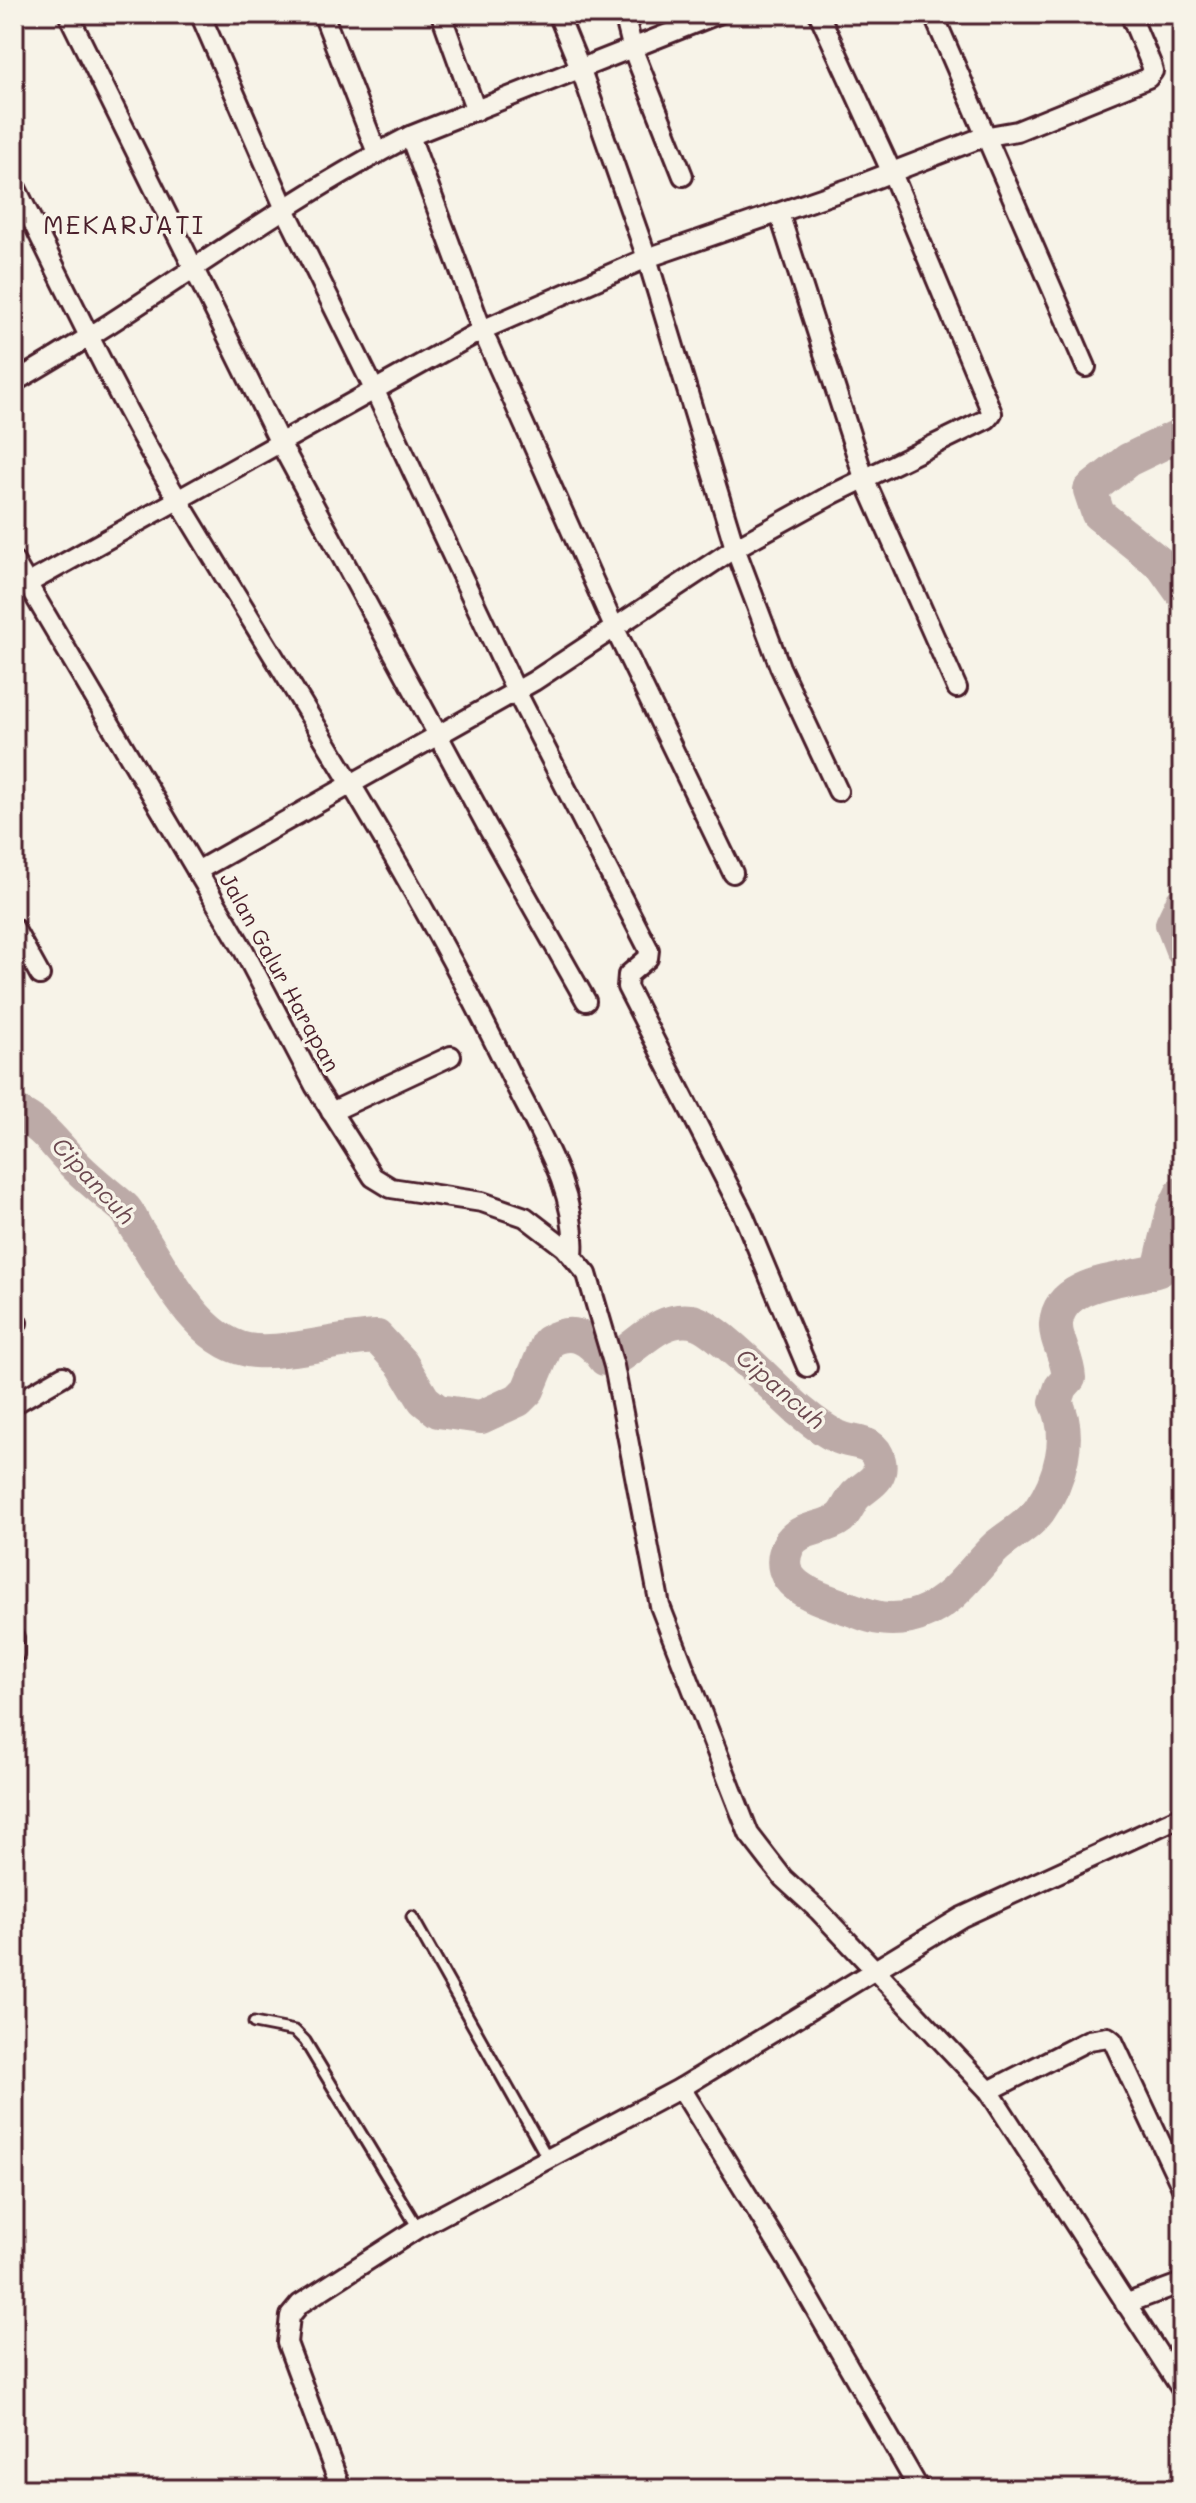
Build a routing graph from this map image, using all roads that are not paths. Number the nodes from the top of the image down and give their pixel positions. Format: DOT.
graph roads {
  1 [pos="68,14"];
  2 [pos="200,14"];
  3 [pos="323,14"];
  4 [pos="441,14"];
  5 [pos="558,14"];
  6 [pos="624,14"];
  7 [pos="718,14"];
  8 [pos="819,14"];
  9 [pos="933,14"];
  10 [pos="1130,14"];
  11 [pos="633,50"];
  12 [pos="581,70"];
  13 [pos="476,111"];
  14 [pos="410,136"];
  15 [pos="983,137"];
  16 [pos="377,153"];
  17 [pos="892,173"];
  18 [pos="683,176"];
  19 [pos="14,184"];
  20 [pos="285,209"];
  21 [pos="779,213"];
  22 [pos="647,258"];
  23 [pos="194,268"];
  24 [pos="482,330"];
  25 [pos="90,339"];
  26 [pos="1086,367"];
  27 [pos="14,382"];
  28 [pos="374,389"];
  29 [pos="280,443"];
  30 [pos="864,478"];
  31 [pos="179,501"];
  32 [pos="735,548"];
  33 [pos="14,561"];
  34 [pos="22,583"];
  35 [pos="614,627"];
  36 [pos="957,688"];
  37 [pos="516,691"];
  38 [pos="437,736"];
  39 [pos="353,785"];
  40 [pos="838,791"];
  41 [pos="197,871"];
  42 [pos="733,873"];
  43 [pos="14,928"];
  44 [pos="40,975"];
  45 [pos="586,1001"];
  46 [pos="451,1056"];
  47 [pos="331,1112"];
  48 [pos="573,1256"];
  49 [pos="807,1367"];
  50 [pos="63,1376"];
  51 [pos="14,1404"];
  52 [pos="14,1638"];
  53 [pos="14,1654"];
  54 [pos="1182,1816"];
  55 [pos="412,1917"];
  56 [pos="877,1971"];
  57 [pos="254,2023"];
  58 [pos="681,2088"];
  59 [pos="989,2091"];
  60 [pos="548,2159"];
  61 [pos="1182,2188"];
  62 [pos="418,2228"];
  63 [pos="1182,2283"];
  64 [pos="1125,2304"];
  65 [pos="1182,2390"];
  66 [pos="341,2489"];
  67 [pos="919,2489"];
  1 -- 23 [label="street"];
  2 -- 20 [label="street"];
  3 -- 16 [label="street"];
  4 -- 13 [label="street"];
  5 -- 12 [label="street"];
  6 -- 11 [label="street"];
  7 -- 11 [label="street"];
  8 -- 17 [label="street"];
  9 -- 15 [label="street"];
  10 -- 15 [label="street"];
  11 -- 12 [label="street"];
  11 -- 18 [label="street"];
  12 -- 13 [label="street"];
  12 -- 22 [label="street"];
  13 -- 14 [label="street"];
  14 -- 16 [label="street"];
  14 -- 24 [label="street"];
  15 -- 17 [label="street"];
  15 -- 26 [label="street"];
  16 -- 20 [label="street"];
  17 -- 21 [label="street"];
  17 -- 30 [label="street"];
  19 -- 25 [label="street"];
  20 -- 23 [label="street"];
  20 -- 28 [label="street"];
  21 -- 22 [label="street"];
  21 -- 30 [label="street"];
  22 -- 24 [label="street"];
  22 -- 32 [label="street"];
  23 -- 25 [label="street"];
  23 -- 29 [label="street"];
  24 -- 28 [label="street"];
  24 -- 35 [label="street"];
  25 -- 27 [label="street"];
  25 -- 31 [label="street"];
  28 -- 29 [label="street"];
  28 -- 37 [label="street"];
  29 -- 31 [label="street"];
  29 -- 38 [label="street"];
  30 -- 32 [label="street"];
  30 -- 36 [label="street"];
  31 -- 34 [label="street"];
  31 -- 39 [label="street"];
  32 -- 35 [label="street"];
  32 -- 40 [label="street"];
  33 -- 34 [label="street, Jalan Galur Harapan"];
  34 -- 41 [label="street, Jalan Galur Harapan"];
  35 -- 37 [label="street"];
  35 -- 42 [label="street"];
  37 -- 38 [label="street"];
  37 -- 49 [label="street"];
  38 -- 39 [label="street"];
  38 -- 45 [label="street"];
  39 -- 41 [label="street"];
  39 -- 48 [label="street"];
  41 -- 47 [label="street, Jalan Galur Harapan"];
  43 -- 44 [label="street"];
  46 -- 47 [label="street"];
  47 -- 48 [label="street, Jalan Galur Harapan"];
  48 -- 56 [label="street, Jalan Galur Harapan"];
  50 -- 51 [label="street"];
  52 -- 53 [label="street"];
  54 -- 56 [label="street"];
  55 -- 60 [label="lane"];
  56 -- 58 [label="street"];
  56 -- 59 [label="street, Jalan Galur Harapan"];
  57 -- 62 [label="lane"];
  58 -- 60 [label="street"];
  58 -- 67 [label="street"];
  59 -- 61 [label="street"];
  59 -- 64 [label="street, Jalan Galur Harapan"];
  60 -- 62 [label="street"];
  62 -- 66 [label="street"];
  63 -- 64 [label="street"];
  64 -- 65 [label="street, Jalan Galur Harapan"];
}
